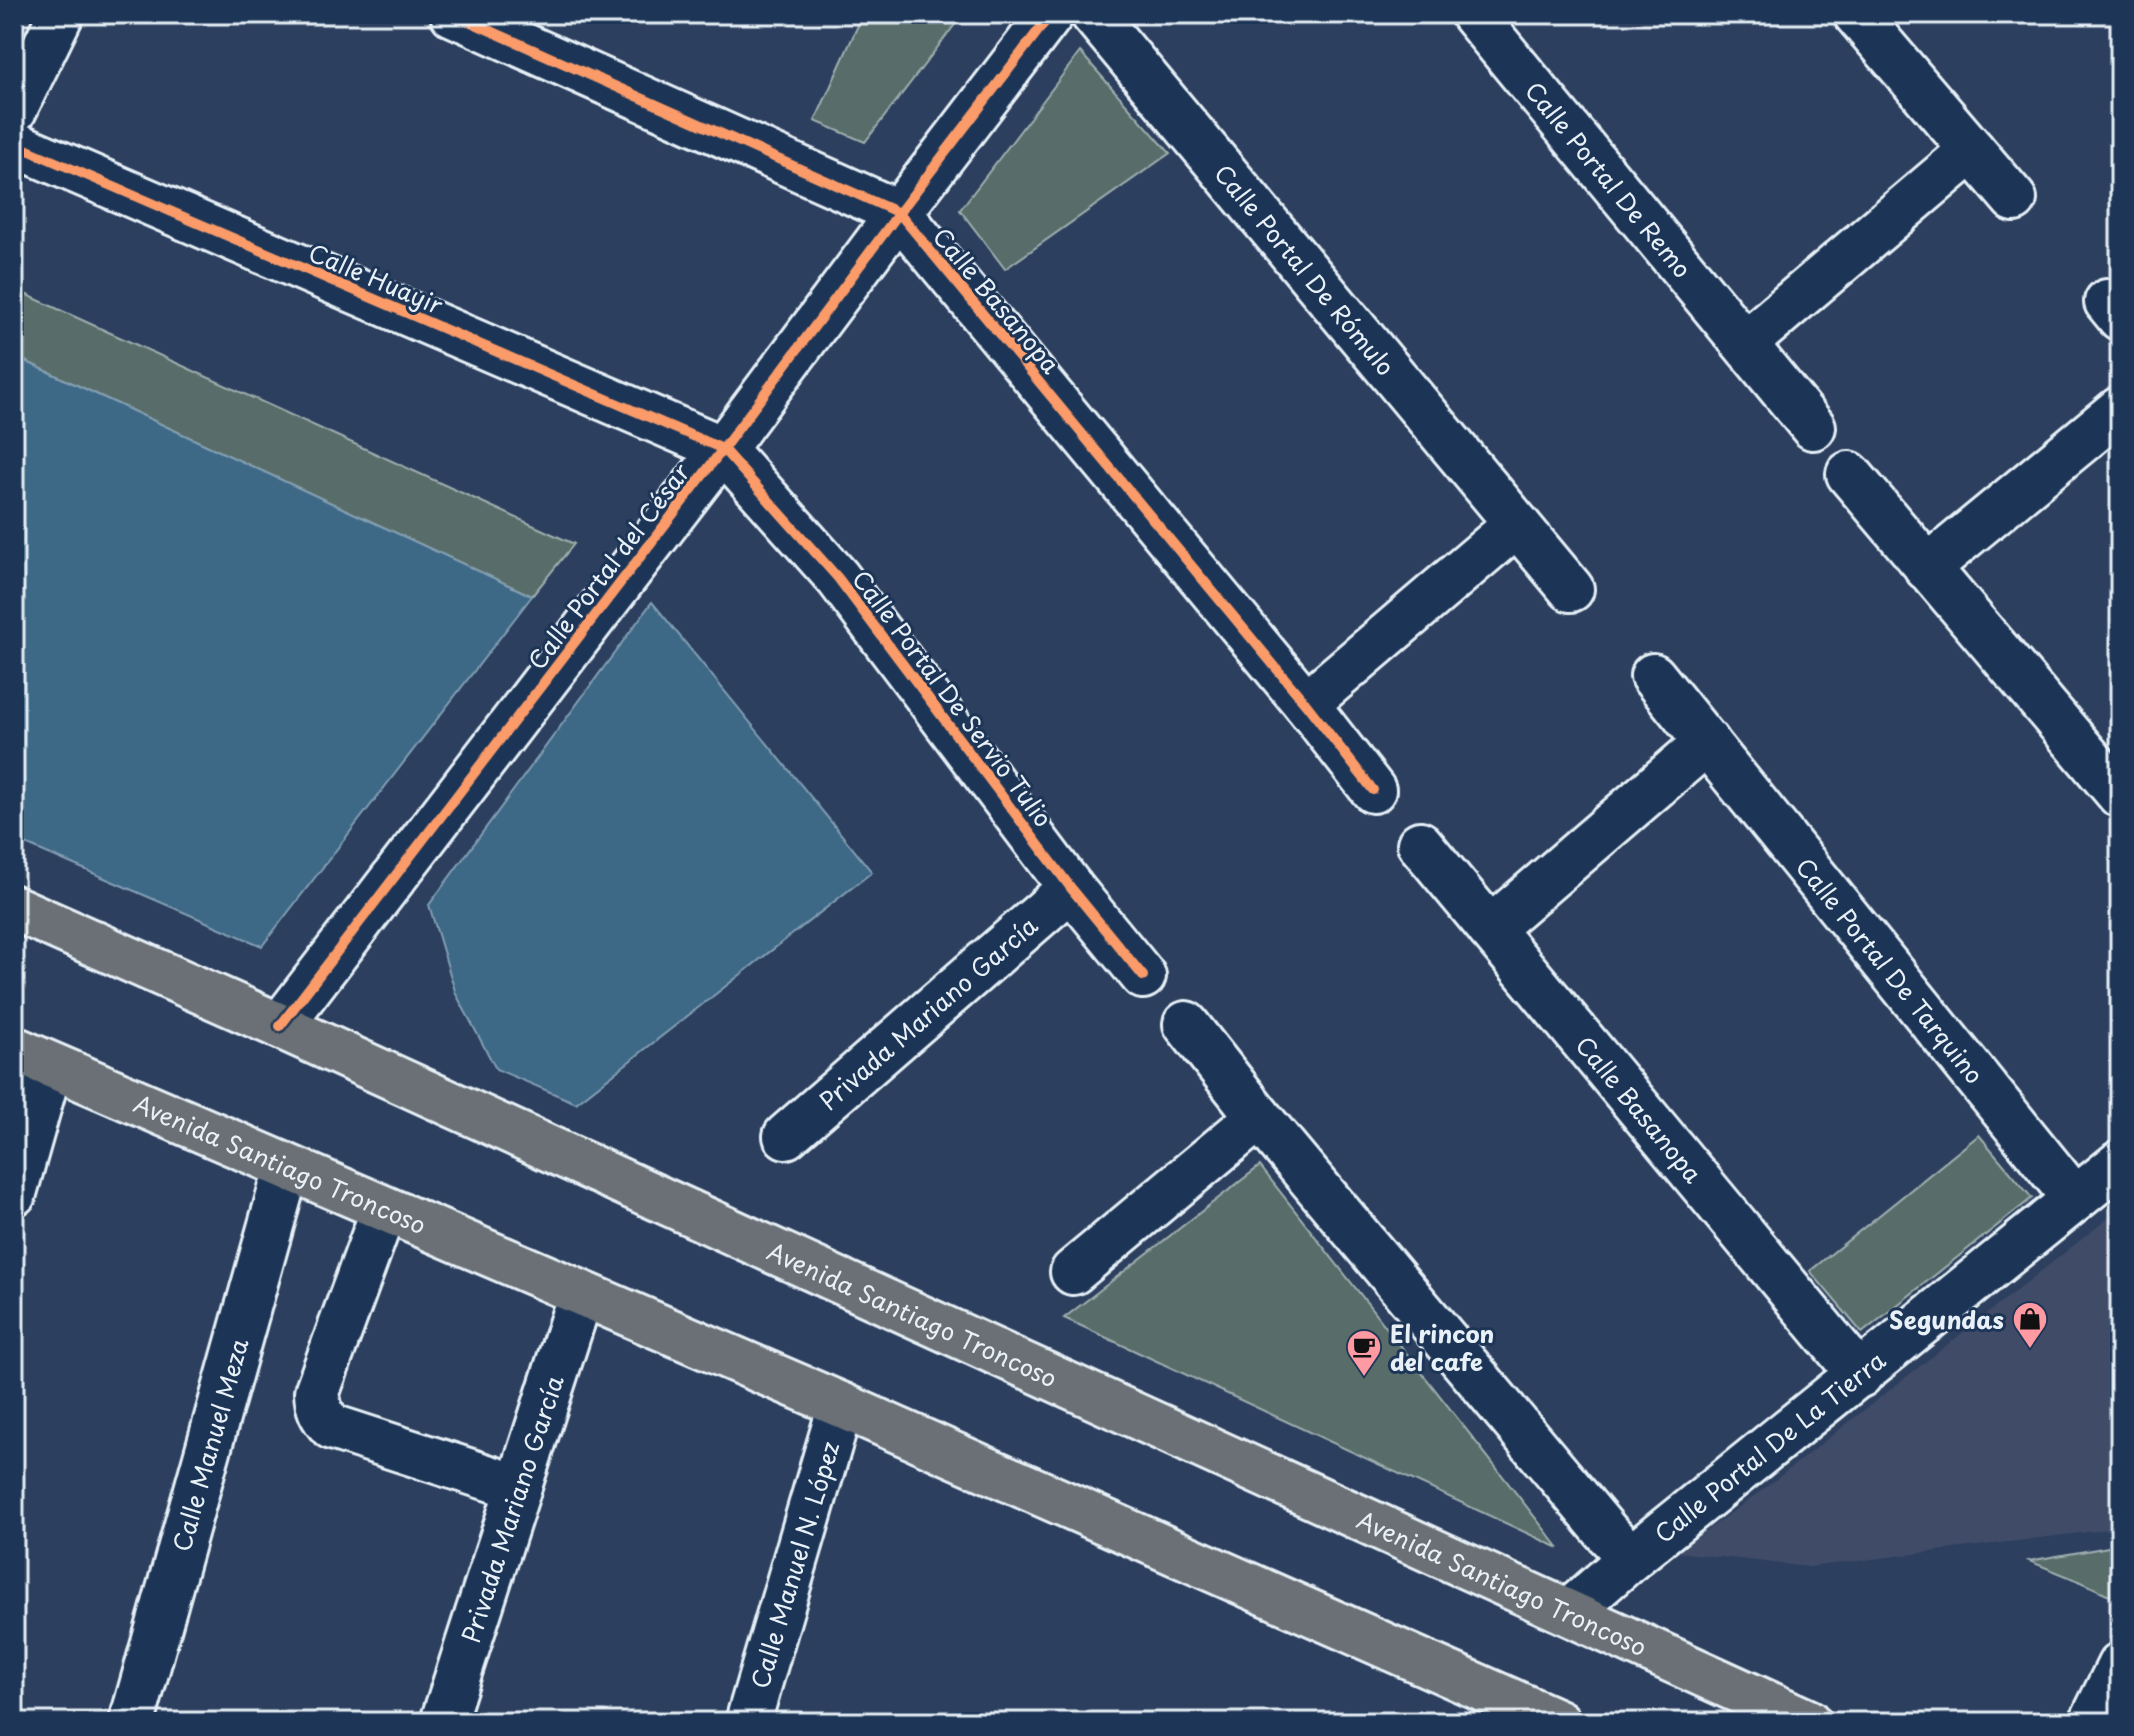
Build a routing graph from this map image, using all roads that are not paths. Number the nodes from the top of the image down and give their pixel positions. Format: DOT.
graph roads {
  1 [pos="61,14"];
  2 [pos="453,14"];
  3 [pos="1051,14"];
  4 [pos="1093,14"];
  5 [pos="1473,14"];
  6 [pos="1856,14"];
  7 [pos="14,110"];
  8 [pos="14,144"];
  9 [pos="1972,150"];
  10 [pos="2014,199"];
  11 [pos="899,213"];
  12 [pos="1745,343"];
  13 [pos="2120,409"];
  14 [pos="1813,427"];
  15 [pos="723,449"];
  16 [pos="1849,474"];
  17 [pos="1517,524"];
  18 [pos="1927,568"];
  19 [pos="1571,589"];
  20 [pos="1653,676"];
  21 [pos="1306,704"];
  22 [pos="1707,742"];
  23 [pos="1373,790"];
  24 [pos="2120,795"];
  25 [pos="1420,844"];
  26 [pos="1071,888"];
  27 [pos="14,908"];
  28 [pos="1490,929"];
  29 [pos="1143,976"];
  30 [pos="1186,1024"];
  31 [pos="280,1026"];
  32 [pos="32,1058"];
  33 [pos="1259,1117"];
  34 [pos="786,1136"];
  35 [pos="2120,1163"];
  36 [pos="287,1168"];
  37 [pos="14,1193"];
  38 [pos="2075,1199"];
  39 [pos="384,1209"];
  40 [pos="1073,1272"];
  41 [pos="581,1294"];
  42 [pos="1860,1375"];
  43 [pos="841,1405"];
  44 [pos="517,1487"];
  45 [pos="1631,1558"];
  46 [pos="1569,1612"];
  47 [pos="2120,1665"];
  48 [pos="2095,1721"];
  49 [pos="132,1722"];
  50 [pos="443,1722"];
  51 [pos="748,1722"];
  52 [pos="1558,1722"];
  53 [pos="1808,1722"];
  1 -- 7 [label="street"];
  2 -- 11 [label="street, Calle Basanopa"];
  3 -- 11 [label="street, Calle Portal del César"];
  4 -- 17 [label="street, Calle Portal De Rómulo"];
  5 -- 12 [label="street, Calle Portal De Remo"];
  6 -- 9 [label="street"];
  8 -- 15 [label="street, Calle Huayir"];
  9 -- 10 [label="street"];
  9 -- 12 [label="street"];
  11 -- 15 [label="street, Calle Portal del César"];
  11 -- 21 [label="street, Calle Basanopa"];
  12 -- 14 [label="street, Calle Portal De Remo"];
  13 -- 18 [label="street"];
  15 -- 26 [label="street, Calle Portal De Servio Tulio"];
  15 -- 31 [label="street, Calle Portal del César"];
  16 -- 18 [label="street"];
  17 -- 19 [label="street, Calle Portal De Rómulo"];
  17 -- 21 [label="street"];
  18 -- 24 [label="street"];
  20 -- 22 [label="street, Calle Portal De Tarquino"];
  21 -- 23 [label="street, Calle Basanopa"];
  22 -- 28 [label="street"];
  22 -- 38 [label="street, Calle Portal De Tarquino"];
  25 -- 28 [label="street, Calle Basanopa"];
  26 -- 29 [label="street, Calle Portal De Servio Tulio"];
  26 -- 34 [label="street, Privada Mariano García"];
  27 -- 31 [label="main road, Avenida Santiago Troncoso"];
  28 -- 42 [label="street, Calle Basanopa"];
  30 -- 33 [label="street"];
  31 -- 46 [label="main road, Avenida Santiago Troncoso"];
  32 -- 36 [label="main road, Avenida Santiago Troncoso"];
  32 -- 37 [label="street"];
  33 -- 40 [label="street"];
  33 -- 45 [label="street"];
  35 -- 38 [label="street, Calle Portal De La Tierra"];
  36 -- 39 [label="main road, Avenida Santiago Troncoso"];
  36 -- 49 [label="street, Calle Manuel Meza"];
  38 -- 42 [label="street, Calle Portal De La Tierra"];
  39 -- 41 [label="main road, Avenida Santiago Troncoso"];
  39 -- 44 [label="street"];
  41 -- 43 [label="main road, Avenida Santiago Troncoso"];
  41 -- 44 [label="street, Privada Mariano García"];
  42 -- 45 [label="street, Calle Portal De La Tierra"];
  43 -- 51 [label="street, Calle Manuel N. López"];
  43 -- 52 [label="main road, Avenida Santiago Troncoso"];
  44 -- 50 [label="street, Privada Mariano García"];
  45 -- 46 [label="street, Calle Portal De La Tierra"];
  46 -- 53 [label="main road, Avenida Santiago Troncoso"];
  47 -- 48 [label="street"];
}
